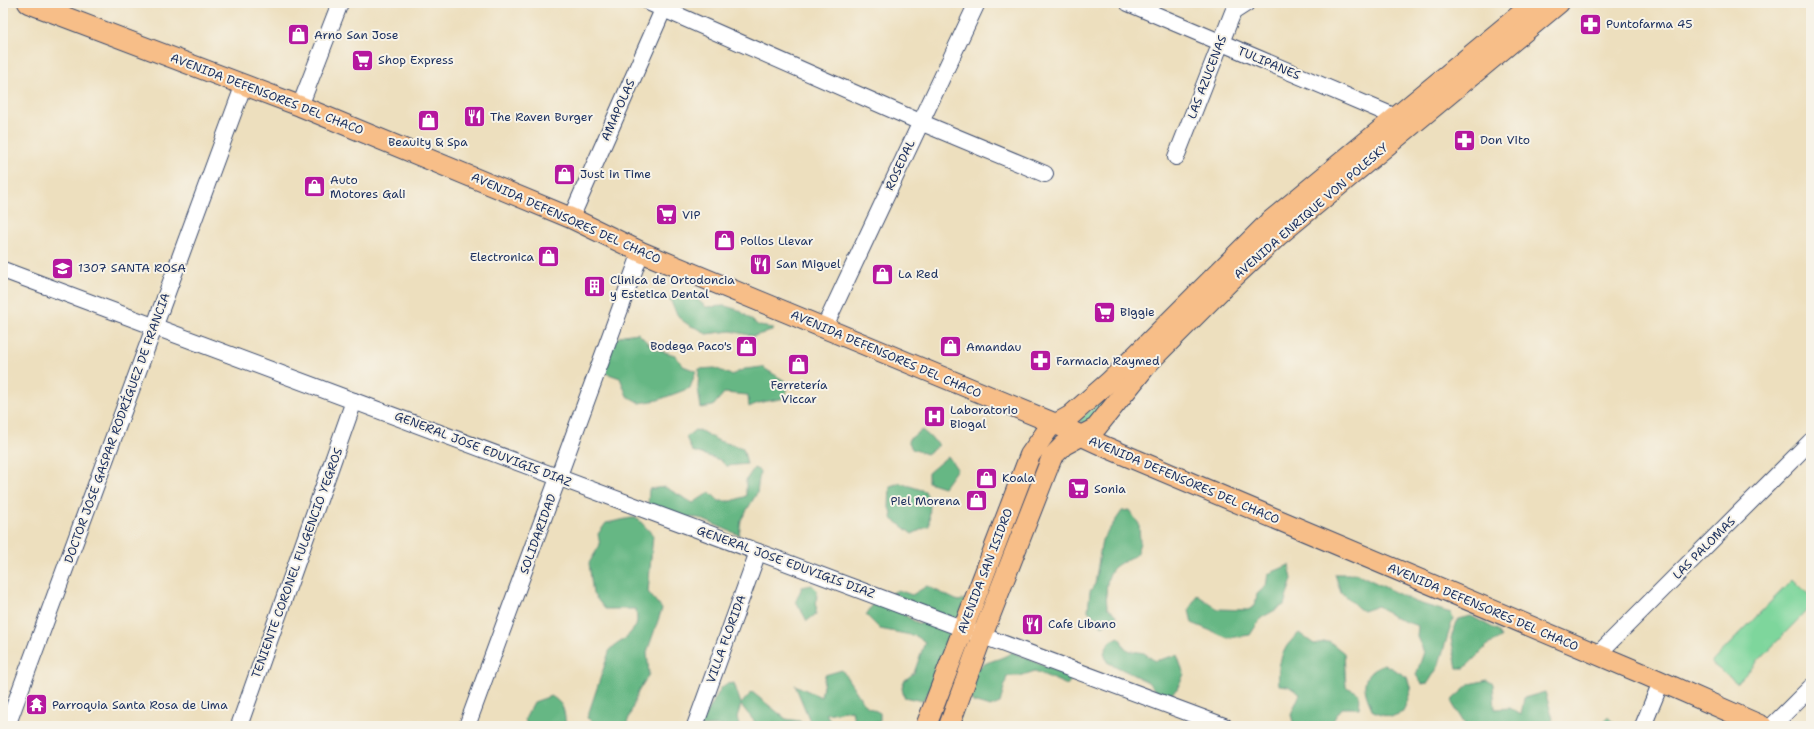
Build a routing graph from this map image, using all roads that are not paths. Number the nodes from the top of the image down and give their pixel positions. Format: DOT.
graph roads {
  1 [pos="28,3"];
  2 [pos="340,3"];
  3 [pos="977,3"];
  4 [pos="1128,3"];
  5 [pos="1247,3"];
  6 [pos="1534,3"];
  7 [pos="1559,3"];
  8 [pos="660,5"];
  9 [pos="1232,8"];
  10 [pos="1220,42"];
  11 [pos="244,84"];
  12 [pos="300,106"];
  13 [pos="920,122"];
  14 [pos="1401,123"];
  15 [pos="1176,157"];
  16 [pos="1045,174"];
  17 [pos="571,218"];
  18 [pos="641,252"];
  19 [pos="3,270"];
  20 [pos="155,326"];
  21 [pos="824,328"];
  22 [pos="354,401"];
  23 [pos="1056,424"];
  24 [pos="1081,436"];
  25 [pos="1811,441"];
  26 [pos="558,478"];
  27 [pos="758,552"];
  28 [pos="962,628"];
  29 [pos="982,636"];
  30 [pos="1597,655"];
  31 [pos="1661,682"];
  32 [pos="1811,687"];
  33 [pos="1188,720"];
  34 [pos="7,726"];
  35 [pos="239,726"];
  36 [pos="467,726"];
  37 [pos="695,726"];
  38 [pos="926,726"];
  39 [pos="949,726"];
  40 [pos="1224,726"];
  41 [pos="1643,726"];
  42 [pos="1762,726"];
  43 [pos="1772,726"];
  1 -- 11 [label="main road, AVENIDA DEFENSORES DEL CHACO"];
  2 -- 12 [label="street"];
  3 -- 13 [label="street, ROSEDAL"];
  4 -- 10 [label="street, TULIPANES"];
  5 -- 9 [label="street, LAS AZUCENAS"];
  6 -- 14 [label="main road, AVENIDA ENRIQUE VON POLESKY"];
  7 -- 14 [label="main road, AVENIDA ENRIQUE VON POLESKY"];
  8 -- 13 [label="street"];
  8 -- 17 [label="street, AMAPOLAS"];
  9 -- 10 [label="street, LAS AZUCENAS"];
  10 -- 14 [label="street, TULIPANES"];
  10 -- 15 [label="street, LAS AZUCENAS"];
  11 -- 12 [label="main road, AVENIDA DEFENSORES DEL CHACO"];
  11 -- 20 [label="street, DOCTOR JOSE GASPAR RODRÍGUEZ DE FRANCIA"];
  12 -- 17 [label="main road, AVENIDA DEFENSORES DEL CHACO"];
  13 -- 16 [label="street"];
  13 -- 21 [label="street, ROSEDAL"];
  14 -- 23 [label="main road, AVENIDA ENRIQUE VON POLESKY"];
  14 -- 24 [label="main road, AVENIDA ENRIQUE VON POLESKY"];
  17 -- 18 [label="main road, AVENIDA DEFENSORES DEL CHACO"];
  18 -- 21 [label="main road, AVENIDA DEFENSORES DEL CHACO"];
  18 -- 26 [label="street, SOLIDARIDAD"];
  19 -- 20 [label="street, GENERAL JOSE EDUVIGIS DIAZ"];
  20 -- 22 [label="street, GENERAL JOSE EDUVIGIS DIAZ"];
  20 -- 34 [label="street, DOCTOR JOSE GASPAR RODRÍGUEZ DE FRANCIA"];
  21 -- 23 [label="main road, AVENIDA DEFENSORES DEL CHACO"];
  22 -- 26 [label="street, GENERAL JOSE EDUVIGIS DIAZ"];
  22 -- 35 [label="street, TENIENTE CORONEL FULGENCIO YEGROS"];
  23 -- 24 [label="main road, AVENIDA DEFENSORES DEL CHACO"];
  23 -- 28 [label="main road, AVENIDA SAN ISIDRO"];
  24 -- 29 [label="main road, AVENIDA SAN ISIDRO"];
  24 -- 30 [label="main road, AVENIDA DEFENSORES DEL CHACO"];
  25 -- 30 [label="street, LAS PALOMAS"];
  26 -- 27 [label="street, GENERAL JOSE EDUVIGIS DIAZ"];
  26 -- 36 [label="street, SOLIDARIDAD"];
  27 -- 28 [label="street, GENERAL JOSE EDUVIGIS DIAZ"];
  27 -- 37 [label="street, VILLA FLORIDA"];
  28 -- 29 [label="street, GENERAL JOSE EDUVIGIS DIAZ"];
  28 -- 38 [label="main road, AVENIDA SAN ISIDRO"];
  29 -- 33 [label="street"];
  29 -- 39 [label="main road, AVENIDA SAN ISIDRO"];
  30 -- 31 [label="main road, AVENIDA DEFENSORES DEL CHACO"];
  31 -- 41 [label="street"];
  31 -- 42 [label="main road, AVENIDA DEFENSORES DEL CHACO"];
  32 -- 43 [label="street"];
  33 -- 40 [label="street"];
}
